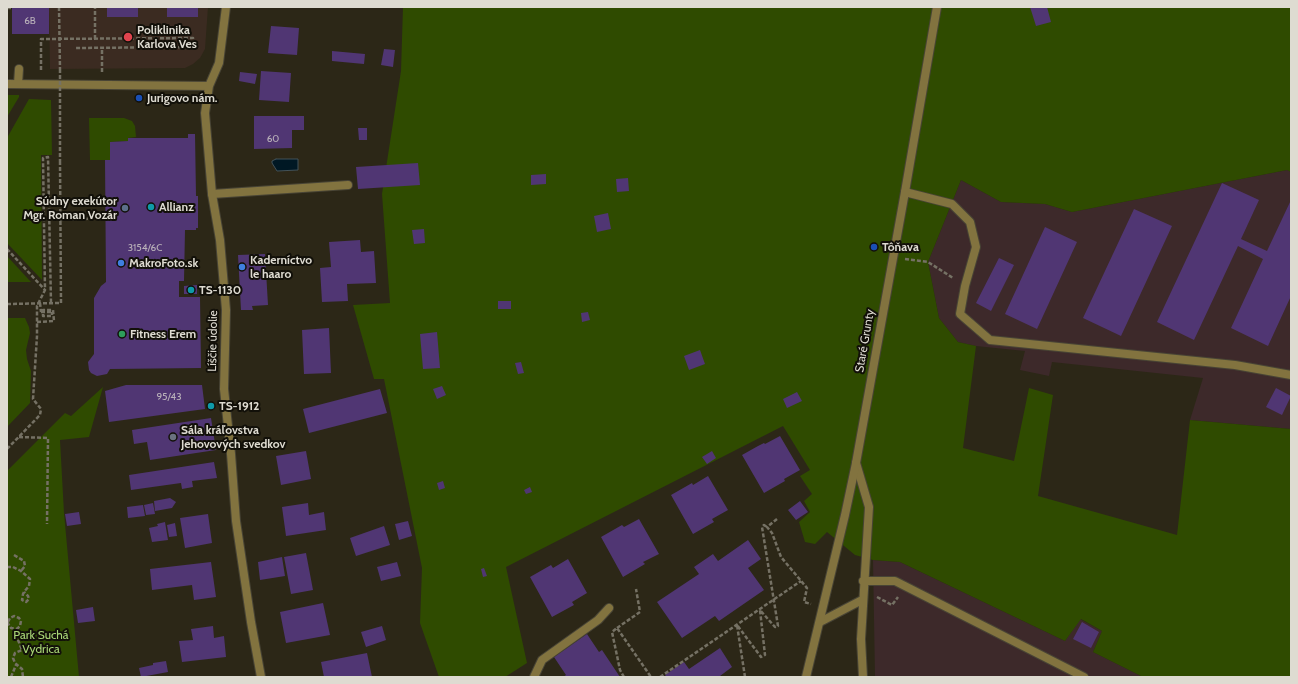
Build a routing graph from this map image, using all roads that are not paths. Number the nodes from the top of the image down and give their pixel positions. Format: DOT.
graph roads {
  1 [pos="226,7"];
  2 [pos="937,7"];
  3 [pos="19,69"];
  4 [pos="7,84"];
  5 [pos="18,84"];
  6 [pos="209,86"];
  7 [pos="348,186"];
  8 [pos="905,192"];
  9 [pos="212,194"];
  10 [pos="1291,375"];
  11 [pos="856,463"];
  12 [pos="863,585"];
  13 [pos="862,600"];
  14 [pos="609,608"];
  15 [pos="820,622"];
  16 [pos="261,677"];
  17 [pos="534,677"];
  18 [pos="806,677"];
  19 [pos="863,677"];
  20 [pos="1084,677"];
  1 -- 6 [label="street, Líščie údolie"];
  2 -- 8 [label="street, Staré Grunty"];
  3 -- 5 [label="street"];
  4 -- 5 [label="street"];
  5 -- 6 [label="street"];
  6 -- 9 [label="street, Líščie údolie"];
  7 -- 9 [label="street"];
  8 -- 10 [label="street"];
  8 -- 11 [label="street, Staré Grunty"];
  9 -- 16 [label="street, Líščie údolie"];
  11 -- 12 [label="street"];
  11 -- 15 [label="street, Staré Grunty"];
  12 -- 13 [label="street"];
  12 -- 20 [label="street"];
  13 -- 15 [label="street"];
  13 -- 19 [label="street"];
  14 -- 17 [label="street"];
  15 -- 18 [label="street, Staré Grunty"];
}
